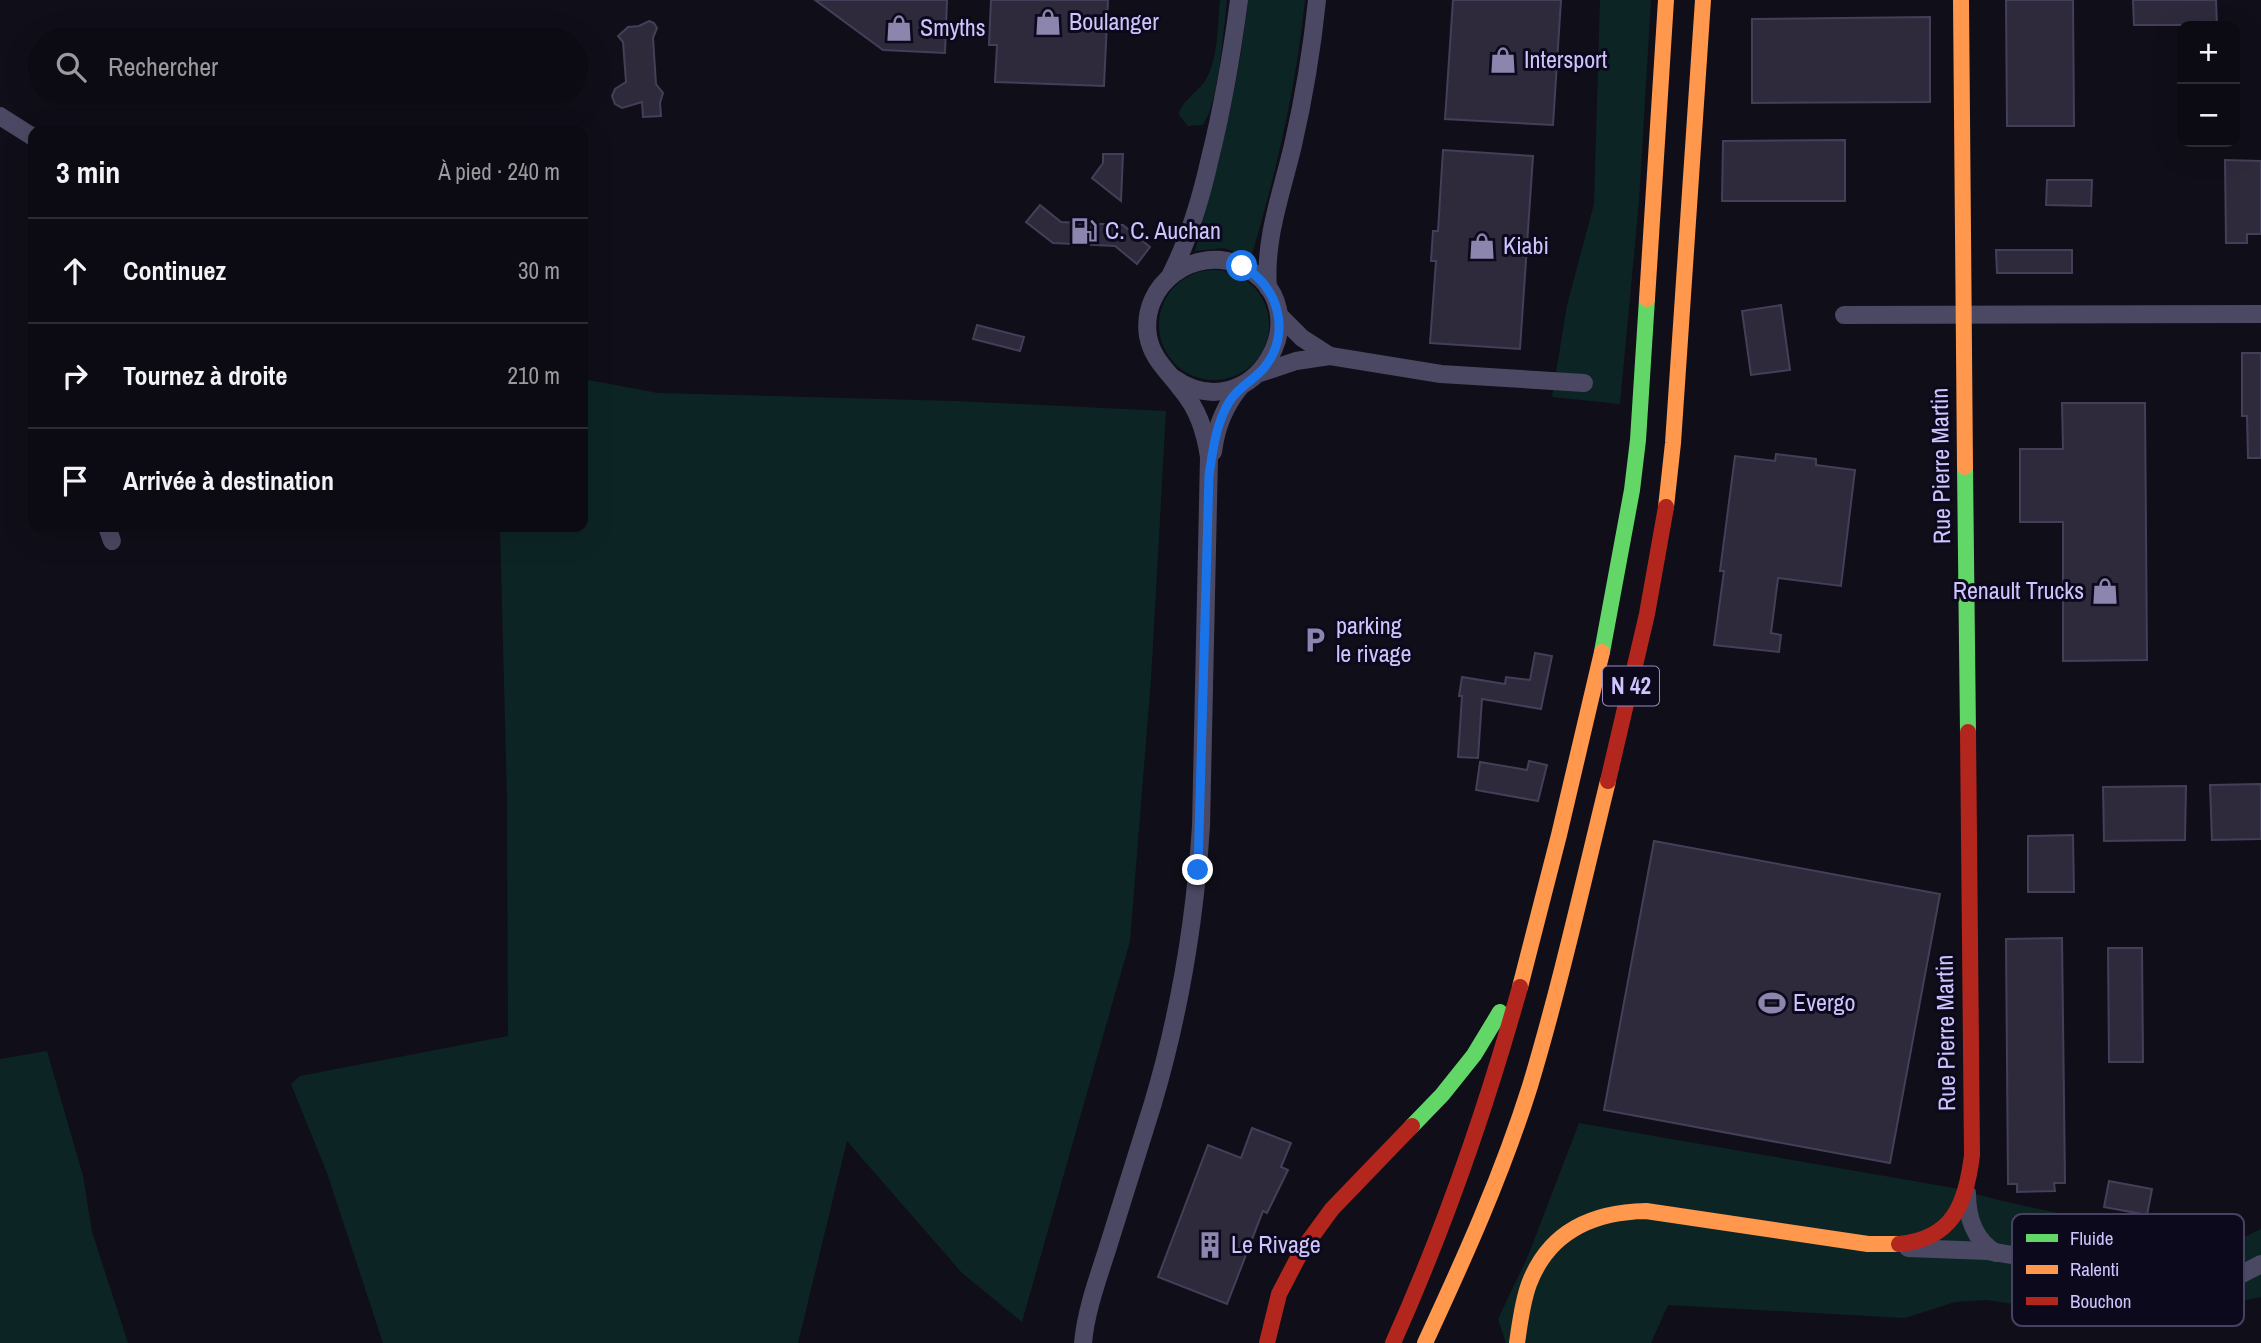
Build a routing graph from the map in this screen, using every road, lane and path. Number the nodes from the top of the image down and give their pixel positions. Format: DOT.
graph roads {
  1 [pos="1239,0"];
  2 [pos="1317,0"];
  3 [pos="1666,0"];
  4 [pos="1703,0"];
  5 [pos="1961,0"];
  6 [pos="0,116"];
  7 [pos="28,134"];
  8 [pos="1170,276"];
  9 [pos="1268,288"];
  10 [pos="2261,314"];
  11 [pos="1279,315"];
  12 [pos="1844,315"];
  13 [pos="1964,315"];
  14 [pos="1330,356"];
  15 [pos="1259,373"];
  16 [pos="1171,377"];
  17 [pos="1584,383"];
  18 [pos="1241,386"];
  19 [pos="1209,475"];
  20 [pos="1541,907"];
  21 [pos="1967,1189"];
  22 [pos="1898,1247"];
  23 [pos="1996,1252"];
  24 [pos="2012,1255"];
  25 [pos="2261,1264"];
  26 [pos="2244,1273"];
  27 [pos="1090,1305"];
  28 [pos="1074,1343"];
  29 [pos="1083,1343"];
  30 [pos="1267,1343"];
  31 [pos="1393,1343"];
  32 [pos="1425,1343"];
  33 [pos="1517,1343"];
  1 -- 8 [label="street"];
  2 -- 9 [label="street"];
  3 -- 20 [label="main road, N 42"];
  4 -- 32 [label="main road, N 42"];
  5 -- 13 [label="main road, Rue Pierre Martin"];
  6 -- 7 [label="street"];
  8 -- 9 [label="street"];
  8 -- 16 [label="street"];
  9 -- 11 [label="street"];
  10 -- 13 [label="street"];
  11 -- 14 [label="street"];
  11 -- 15 [label="street"];
  12 -- 13 [label="street"];
  13 -- 21 [label="main road, Rue Pierre Martin"];
  14 -- 15 [label="street"];
  14 -- 17 [label="street"];
  15 -- 18 [label="street"];
  16 -- 18 [label="street"];
  16 -- 19 [label="street"];
  18 -- 19 [label="street"];
  19 -- 27 [label="street"];
  20 -- 30 [label="main road"];
  20 -- 31 [label="main road, N 42"];
  21 -- 22 [label="main road, Rue Pierre Martin"];
  21 -- 23 [label="street"];
  22 -- 23 [label="street"];
  22 -- 33 [label="main road, Rue Pierre Martin"];
  23 -- 24 [label="street"];
  25 -- 26 [label="street"];
  27 -- 28 [label="street"];
  27 -- 29 [label="street"];
}
